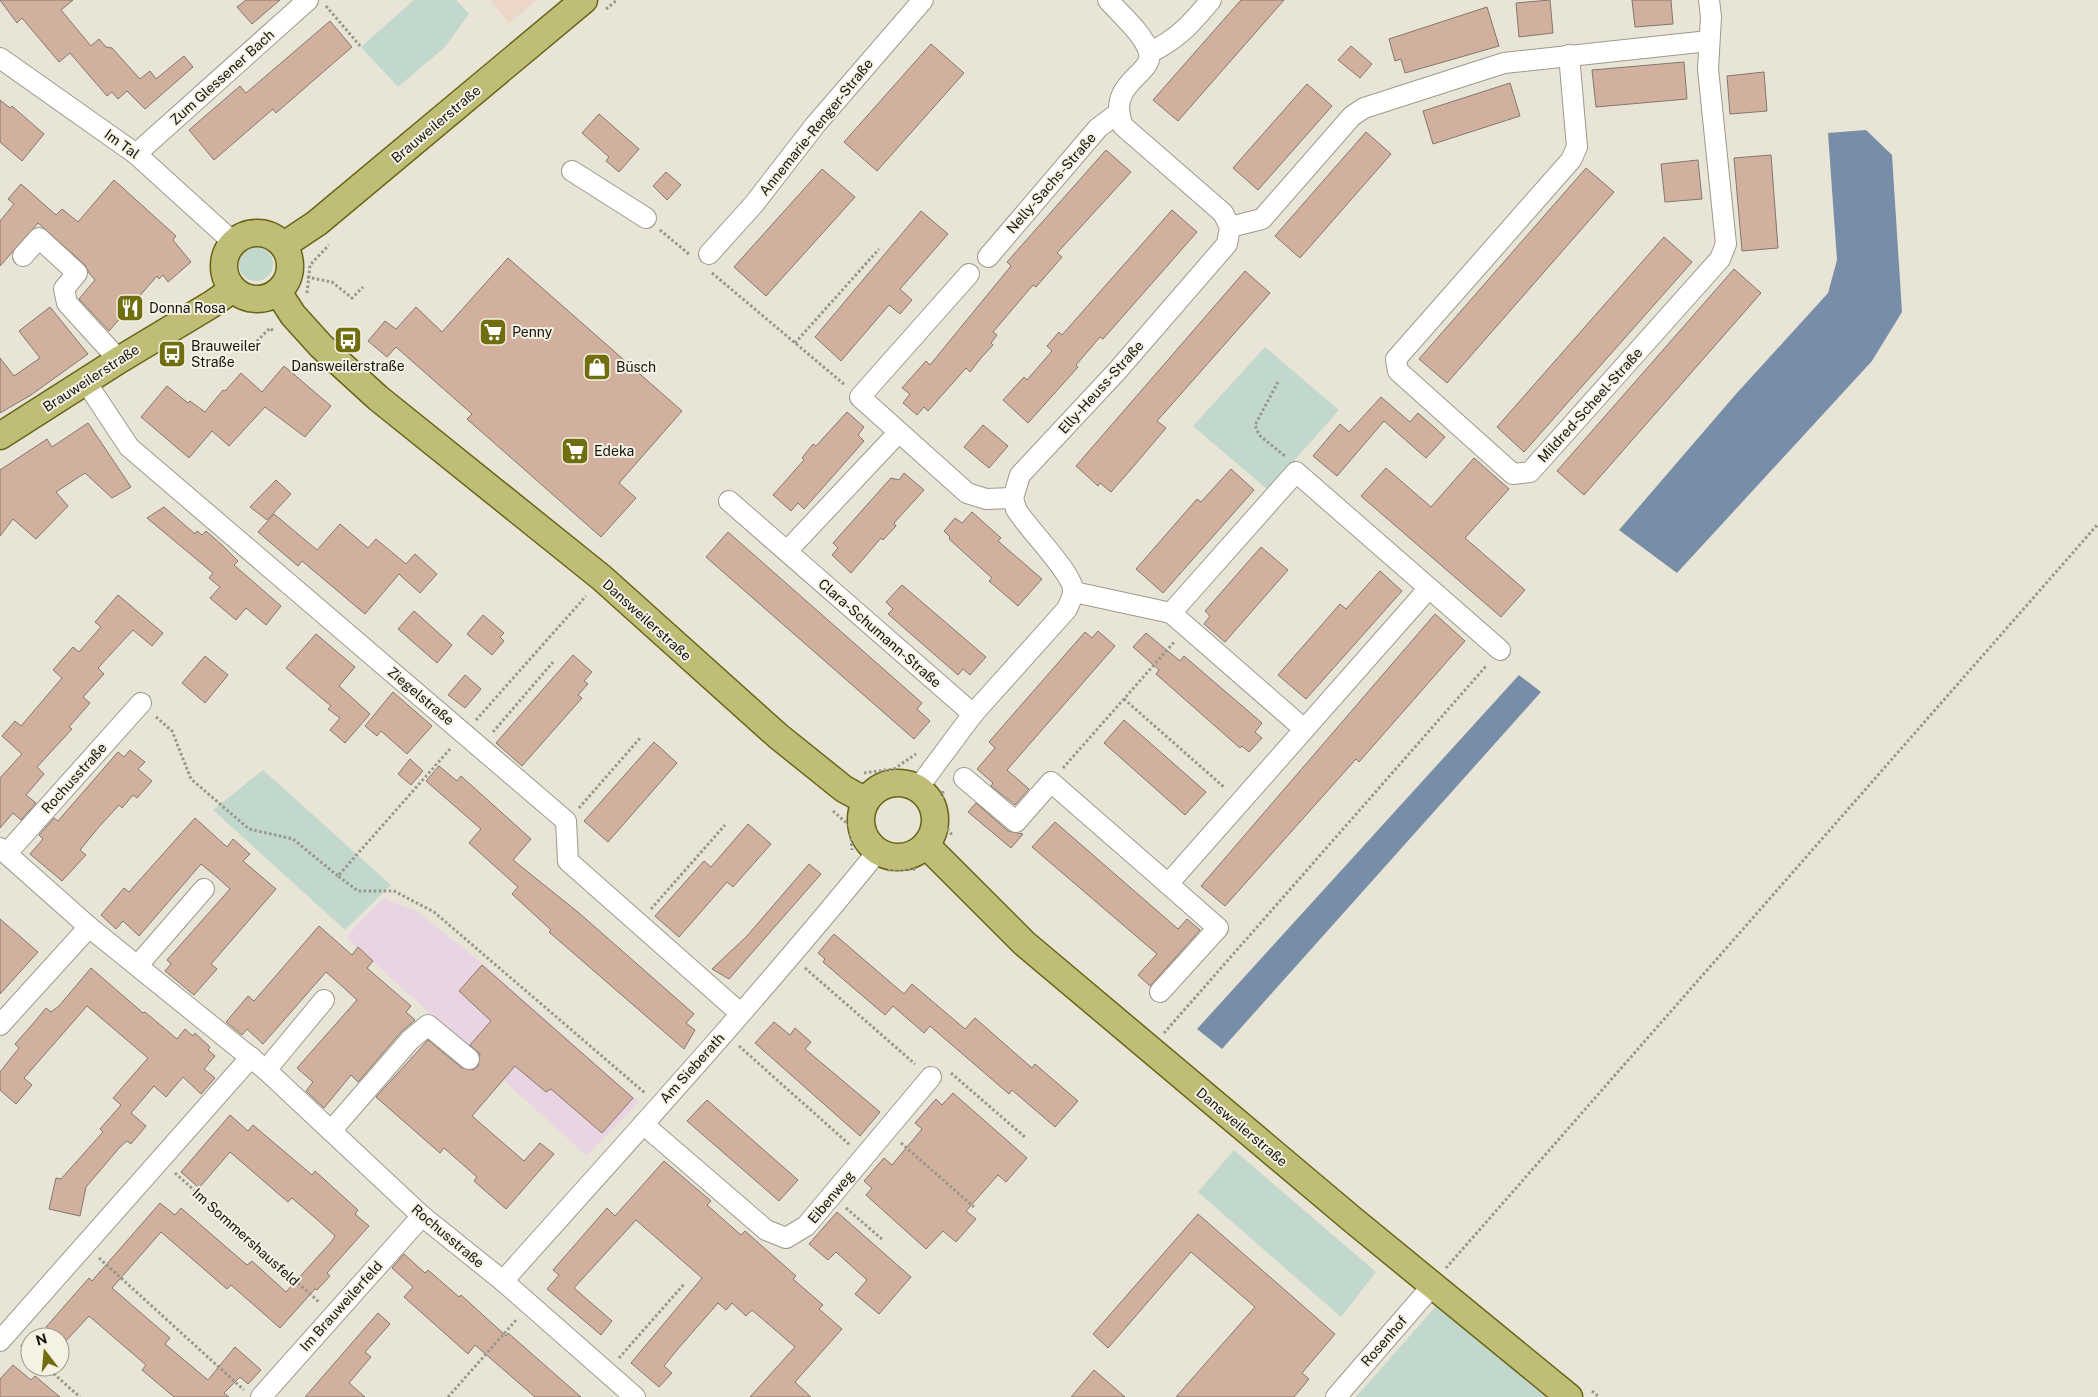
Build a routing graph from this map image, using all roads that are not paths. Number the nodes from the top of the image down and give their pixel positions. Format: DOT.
graph roads {
  1 [pos="584,0"];
  2 [pos="923,0"];
  3 [pos="1108,0"];
  4 [pos="1211,0"];
  5 [pos="1709,0"];
  6 [pos="314,1"];
  7 [pos="1709,41"];
  8 [pos="1149,53"];
  9 [pos="1569,54"];
  10 [pos="0,58"];
  11 [pos="1118,113"];
  12 [pos="136,154"];
  13 [pos="572,171"];
  14 [pos="646,218"];
  15 [pos="1230,228"];
  16 [pos="233,242"];
  17 [pos="284,245"];
  18 [pos="709,254"];
  19 [pos="22,256"];
  20 [pos="988,257"];
  21 [pos="969,274"];
  22 [pos="233,289"];
  23 [pos="278,292"];
  24 [pos="119,360"];
  25 [pos="86,382"];
  26 [pos="898,433"];
  27 [pos="0,436"];
  28 [pos="1013,498"];
  29 [pos="729,501"];
  30 [pos="787,551"];
  31 [pos="1429,588"];
  32 [pos="1074,592"];
  33 [pos="1171,613"];
  34 [pos="1500,650"];
  35 [pos="141,703"];
  36 [pos="973,714"];
  37 [pos="1304,730"];
  38 [pos="964,778"];
  39 [pos="918,788"];
  40 [pos="866,801"];
  41 [pos="926,845"];
  42 [pos="3,851"];
  43 [pos="878,851"];
  44 [pos="1168,884"];
  45 [pos="204,889"];
  46 [pos="89,927"];
  47 [pos="138,965"];
  48 [pos="1160,992"];
  49 [pos="324,1000"];
  50 [pos="740,1013"];
  51 [pos="0,1025"];
  52 [pos="251,1056"];
  53 [pos="469,1059"];
  54 [pos="266,1070"];
  55 [pos="931,1077"];
  56 [pos="643,1124"];
  57 [pos="331,1131"];
  58 [pos="422,1216"];
  59 [pos="502,1281"];
  60 [pos="1432,1286"];
  61 [pos="0,1341"];
  62 [pos="253,1394"];
  63 [pos="1580,1394"];
  64 [pos="635,1397"];
  65 [pos="1336,1397"];
  1 -- 17 [label="main road, Brauweilerstraße"];
  2 -- 18 [label="street, Annemarie-Renger-Straße"];
  3 -- 8 [label="street"];
  4 -- 8 [label="street"];
  5 -- 7 [label="street"];
  6 -- 12 [label="street, Zum Glessener Bach"];
  7 -- 9 [label="street"];
  7 -- 9 [label="street, Mildred-Scheel-Straße"];
  8 -- 11 [label="street"];
  9 -- 15 [label="street"];
  10 -- 12 [label="street, Im Tal"];
  11 -- 15 [label="street"];
  11 -- 20 [label="street, Nelly-Sachs-Straße"];
  12 -- 16 [label="street, Im Tal"];
  13 -- 14 [label="street"];
  15 -- 28 [label="street, Elly-Heuss-Straße"];
  16 -- 17 [label="main road"];
  16 -- 22 [label="main road"];
  17 -- 23 [label="main road"];
  19 -- 24 [label="street"];
  21 -- 26 [label="street"];
  22 -- 23 [label="main road"];
  22 -- 24 [label="main road, Brauweilerstraße"];
  23 -- 40 [label="main road, Dansweilerstraße"];
  24 -- 25 [label="main road, Brauweilerstraße"];
  25 -- 27 [label="main road, Brauweilerstraße"];
  25 -- 50 [label="street, Ziegelstraße"];
  26 -- 28 [label="street"];
  26 -- 30 [label="street"];
  28 -- 32 [label="street"];
  29 -- 30 [label="street, Clara-Schumann-Straße"];
  30 -- 36 [label="street, Clara-Schumann-Straße"];
  31 -- 33 [label="street"];
  31 -- 34 [label="street"];
  31 -- 37 [label="street"];
  32 -- 33 [label="street"];
  32 -- 36 [label="street"];
  33 -- 37 [label="street"];
  35 -- 42 [label="street, Rochusstraße"];
  36 -- 39 [label="street"];
  37 -- 44 [label="street"];
  38 -- 44 [label="street"];
  39 -- 40 [label="main road"];
  39 -- 41 [label="main road"];
  40 -- 43 [label="main road"];
  41 -- 43 [label="main road"];
  41 -- 60 [label="main road, Dansweilerstraße"];
  42 -- 46 [label="street, Rochusstraße"];
  43 -- 50 [label="street, Am Sieberath"];
  44 -- 48 [label="street"];
  45 -- 47 [label="street"];
  46 -- 47 [label="street, Rochusstraße"];
  46 -- 51 [label="street"];
  47 -- 52 [label="street, Rochusstraße"];
  49 -- 54 [label="street"];
  50 -- 56 [label="street, Am Sieberath"];
  52 -- 54 [label="street, Rochusstraße"];
  52 -- 61 [label="street"];
  53 -- 57 [label="street"];
  54 -- 57 [label="street, Rochusstraße"];
  55 -- 56 [label="street, Eibenweg"];
  56 -- 59 [label="street, Am Sieberath"];
  57 -- 58 [label="street, Rochusstraße"];
  58 -- 59 [label="street, Rochusstraße"];
  58 -- 62 [label="street, Im Brauweilerfeld"];
  59 -- 64 [label="street, Rochusstraße"];
  60 -- 63 [label="main road, Dansweilerstraße"];
  60 -- 65 [label="street, Rosenhof"];
}
